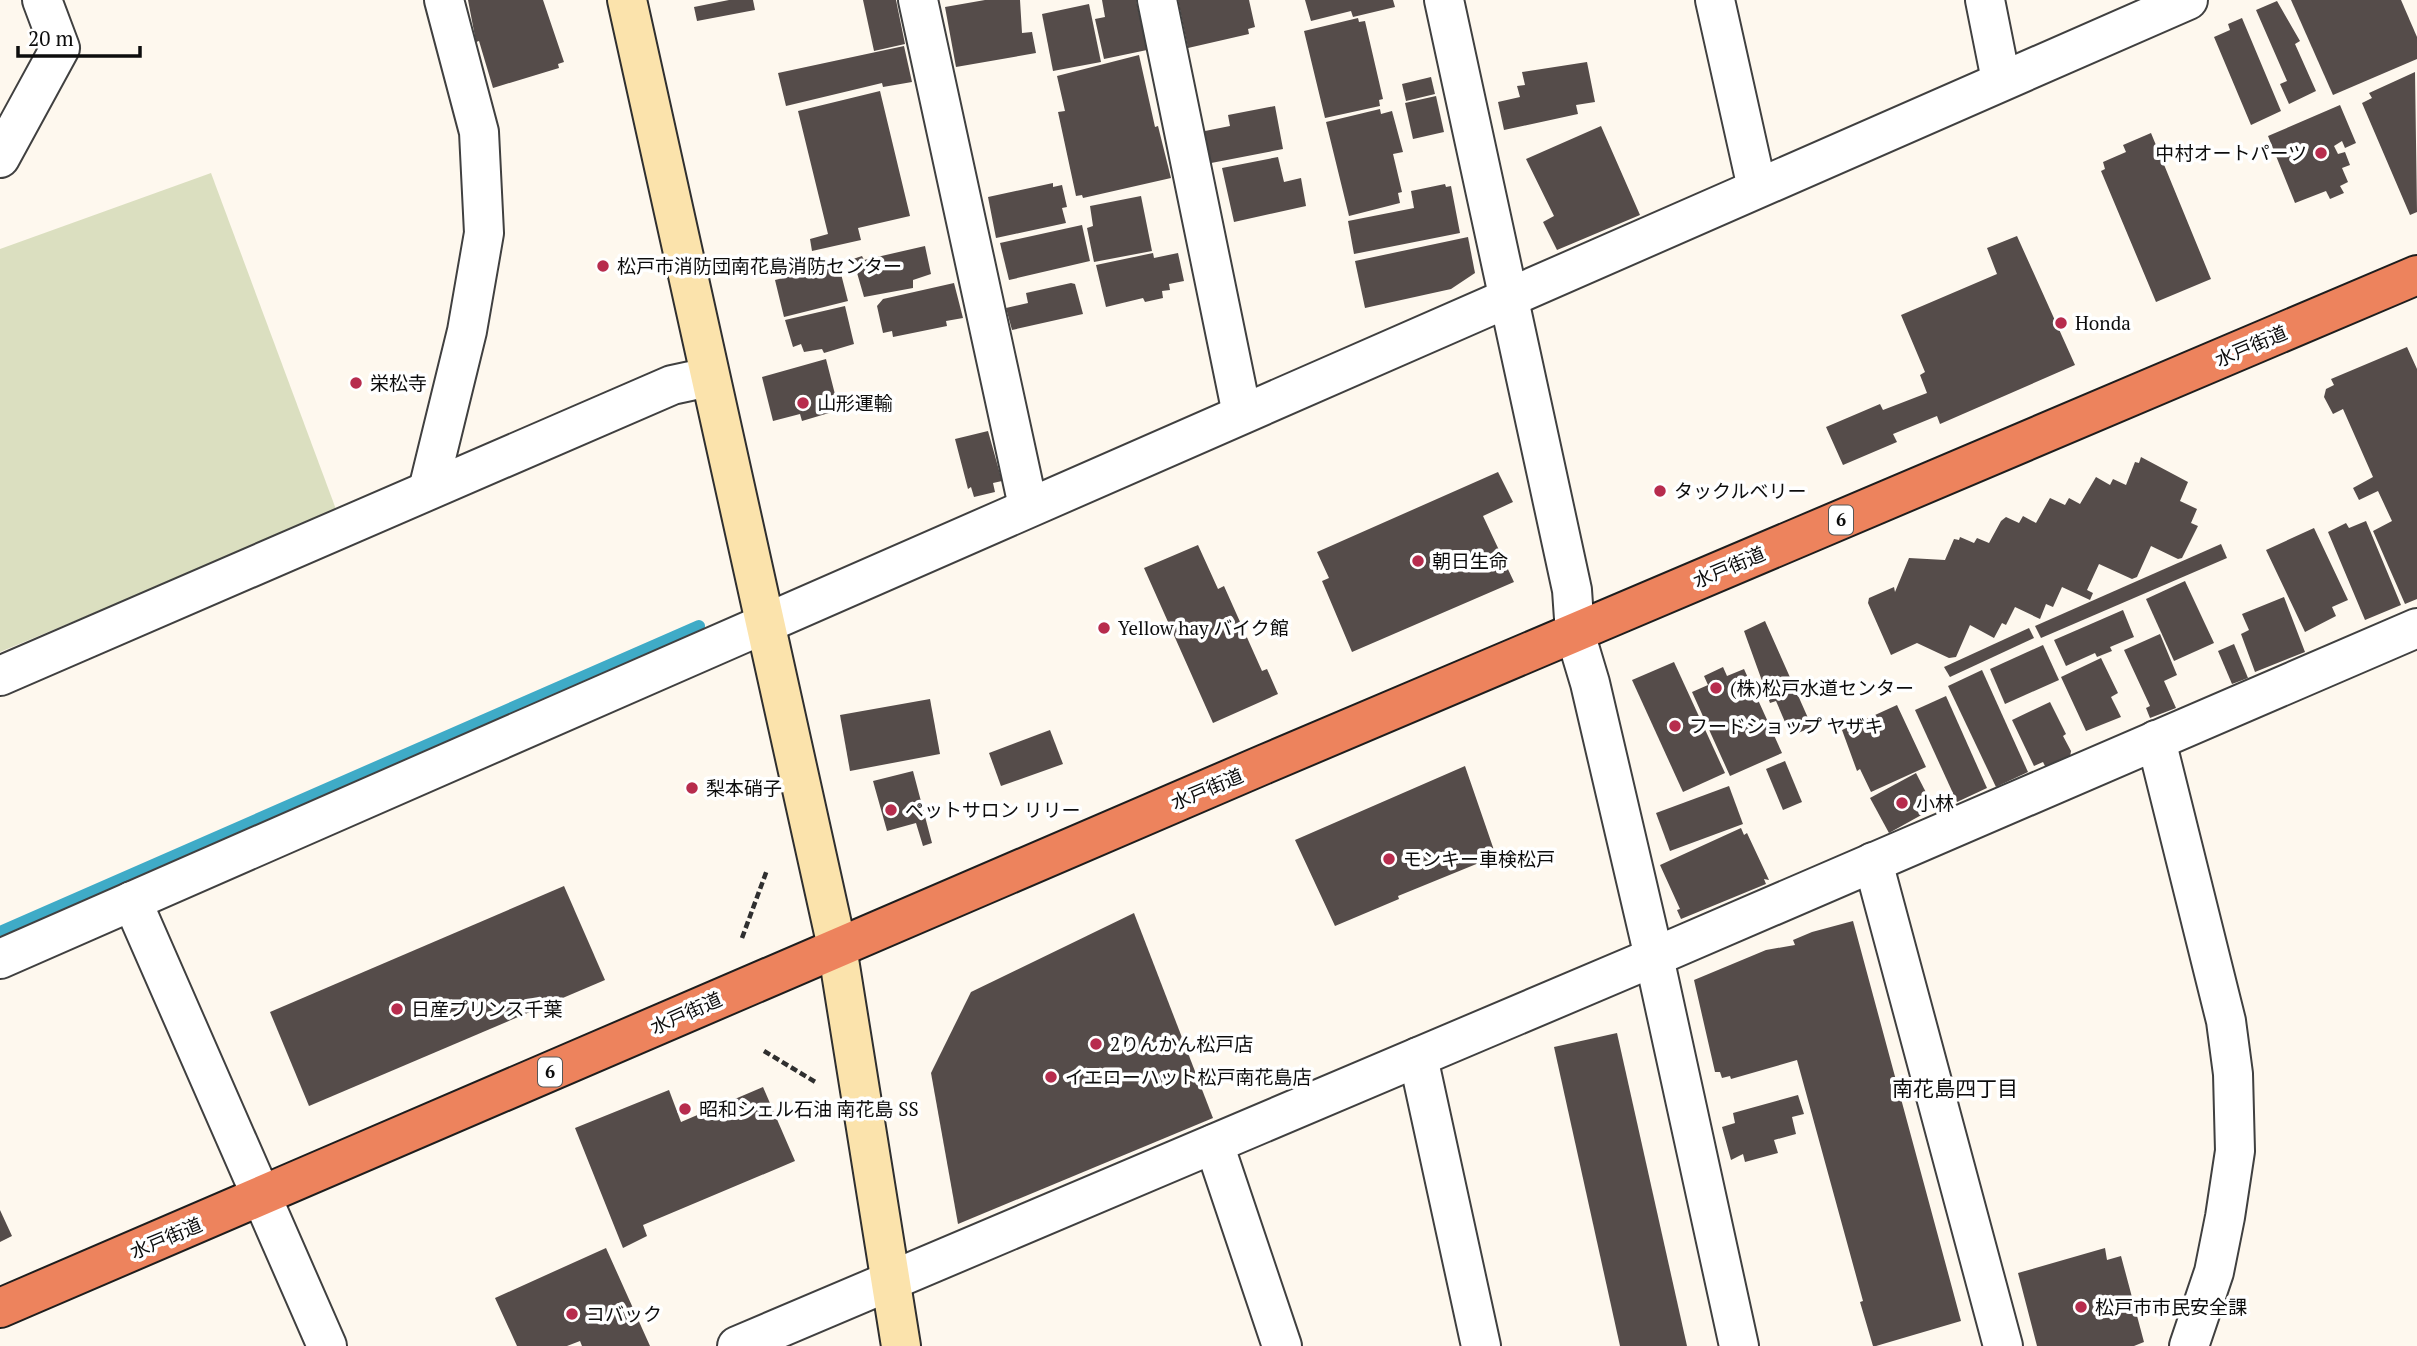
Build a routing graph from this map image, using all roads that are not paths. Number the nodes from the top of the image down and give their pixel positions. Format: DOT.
graph roads {
  1 [pos="42,0"];
  2 [pos="444,0"];
  3 [pos="627,0"];
  4 [pos="918,0"];
  5 [pos="1157,0"];
  6 [pos="1444,0"];
  7 [pos="1715,0"];
  8 [pos="1984,0"];
  9 [pos="2188,0"];
  10 [pos="2001,80"];
  11 [pos="0,158"];
  12 [pos="1757,188"];
  13 [pos="2417,275"];
  14 [pos="1510,298"];
  15 [pos="709,377"];
  16 [pos="1242,414"];
  17 [pos="428,490"];
  18 [pos="1028,506"];
  19 [pos="763,624"];
  20 [pos="2417,628"];
  21 [pos="1575,633"];
  22 [pos="0,676"];
  23 [pos="2156,740"];
  24 [pos="1873,862"];
  25 [pos="132,901"];
  26 [pos="837,947"];
  27 [pos="1654,957"];
  28 [pos="0,958"];
  29 [pos="1418,1057"];
  30 [pos="1214,1144"];
  31 [pos="262,1198"];
  32 [pos="891,1280"];
  33 [pos="0,1308"];
  34 [pos="2198,1342"];
  35 [pos="327,1346"];
  36 [pos="737,1346"];
  37 [pos="901,1346"];
  38 [pos="1282,1346"];
  39 [pos="1481,1346"];
  40 [pos="1739,1346"];
  41 [pos="2003,1346"];
  1 -- 11 [label="street"];
  2 -- 17 [label="street"];
  3 -- 15 [label="street"];
  4 -- 18 [label="street"];
  5 -- 16 [label="street"];
  6 -- 14 [label="street"];
  7 -- 12 [label="street"];
  8 -- 10 [label="street"];
  9 -- 10 [label="street"];
  10 -- 12 [label="street"];
  12 -- 14 [label="street"];
  13 -- 21 [label="highway, 水戸街道 / 6"];
  14 -- 16 [label="street"];
  14 -- 21 [label="street"];
  15 -- 17 [label="street"];
  15 -- 19 [label="street"];
  16 -- 18 [label="street"];
  17 -- 22 [label="street"];
  18 -- 19 [label="street"];
  19 -- 25 [label="street"];
  19 -- 26 [label="street"];
  20 -- 23 [label="street"];
  21 -- 26 [label="highway, 水戸街道 / 6"];
  21 -- 27 [label="street"];
  23 -- 24 [label="street"];
  23 -- 34 [label="street"];
  24 -- 27 [label="street"];
  24 -- 41 [label="street"];
  25 -- 28 [label="street"];
  25 -- 31 [label="street"];
  26 -- 31 [label="highway, 水戸街道 / 6"];
  26 -- 32 [label="street"];
  27 -- 29 [label="street"];
  27 -- 40 [label="street"];
  29 -- 30 [label="street"];
  29 -- 39 [label="street"];
  30 -- 32 [label="street"];
  30 -- 38 [label="street"];
  31 -- 33 [label="highway, 水戸街道 / 6"];
  31 -- 35 [label="street"];
  32 -- 36 [label="street"];
  32 -- 37 [label="street"];
}
